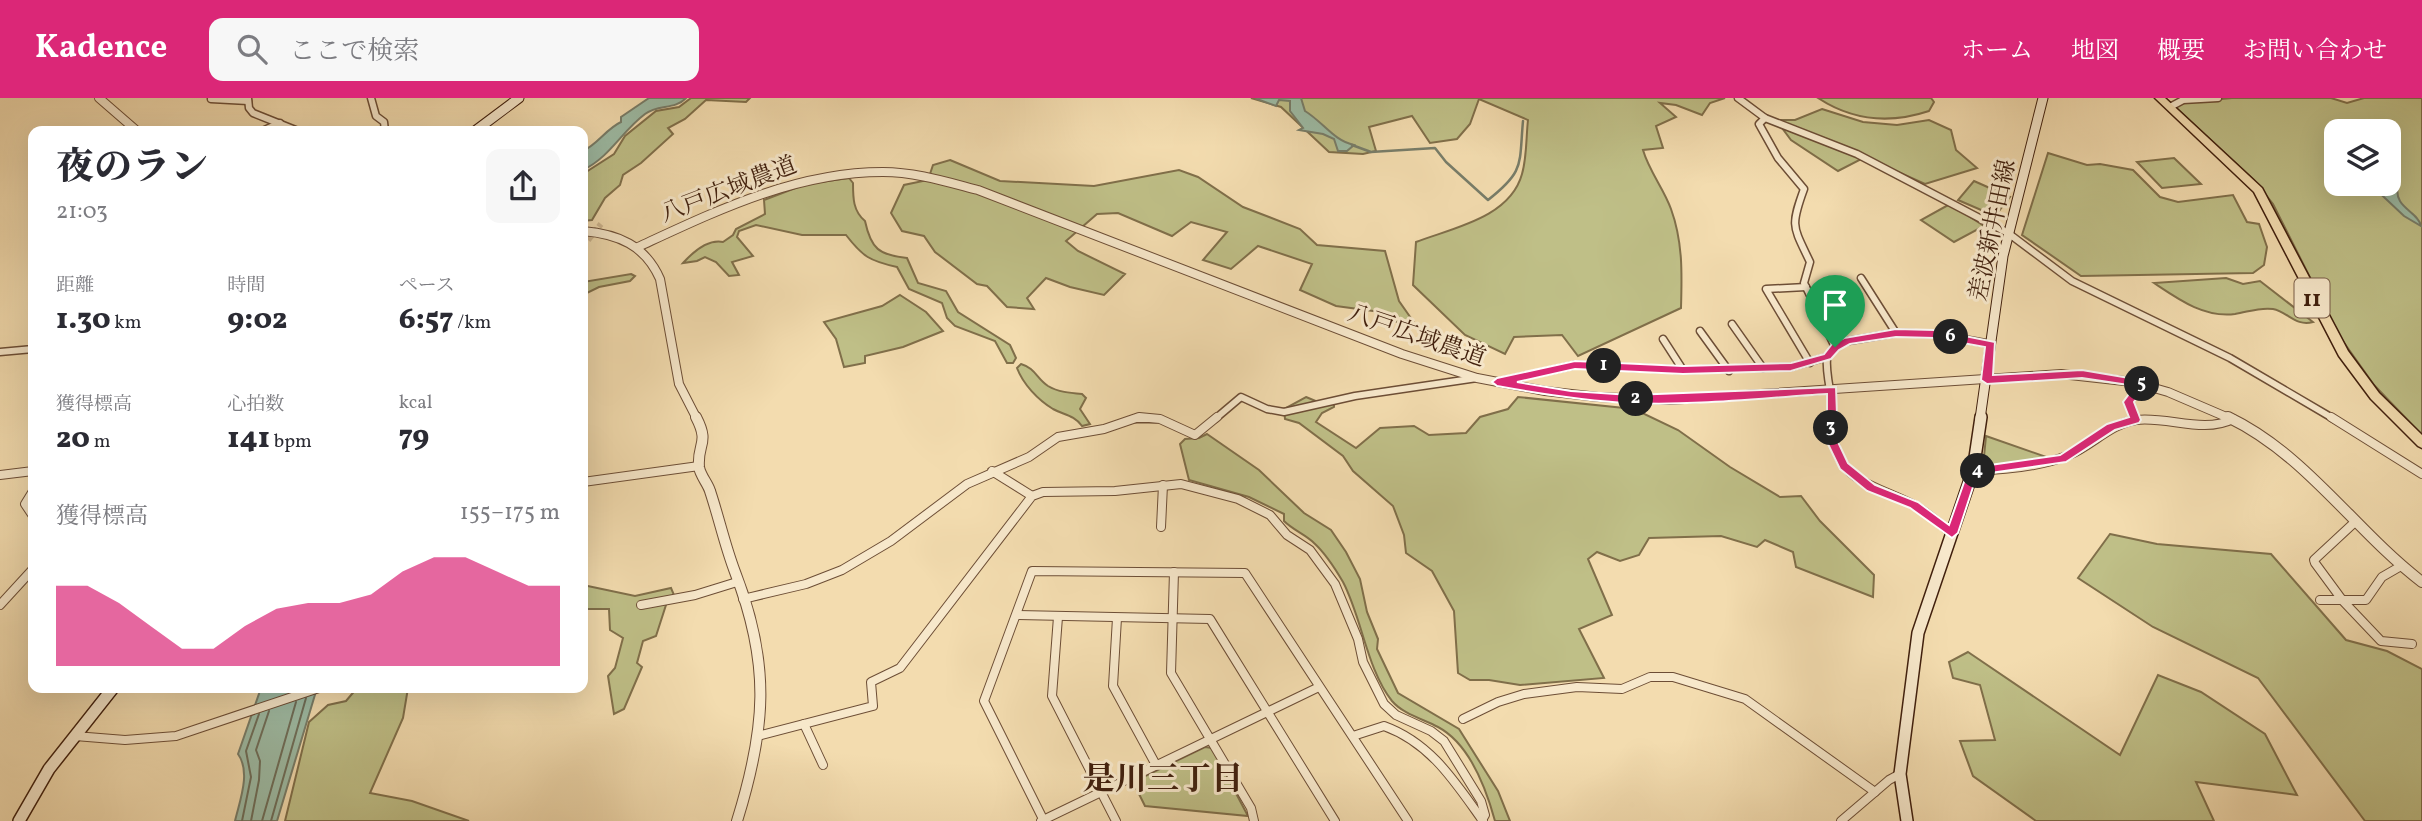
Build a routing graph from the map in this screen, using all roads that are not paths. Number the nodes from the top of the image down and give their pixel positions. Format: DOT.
graph roads {
  1 [pos="99,98"];
  2 [pos="371,98"];
  3 [pos="519,98"];
  4 [pos="1738,98"];
  5 [pos="2043,98"];
  6 [pos="2160,98"];
  7 [pos="2218,98"];
  8 [pos="211,99"];
  9 [pos="2181,99"];
  10 [pos="248,100"];
  11 [pos="2170,107"];
  12 [pos="1765,118"];
  13 [pos="280,123"];
  14 [pos="131,126"];
  15 [pos="273,126"];
  16 [pos="287,126"];
  17 [pos="384,126"];
  18 [pos="482,126"];
  19 [pos="588,232"];
  20 [pos="2008,233"];
  21 [pos="638,247"];
  22 [pos="1861,278"];
  23 [pos="1806,287"];
  24 [pos="1732,324"];
  25 [pos="1700,331"];
  26 [pos="1896,333"];
  27 [pos="1663,339"];
  28 [pos="1991,344"];
  29 [pos="1835,347"];
  30 [pos="28,349"];
  31 [pos="0,352"];
  32 [pos="1827,357"];
  33 [pos="1810,363"];
  34 [pos="1763,368"];
  35 [pos="1683,370"];
  36 [pos="1729,371"];
  37 [pos="1477,378"];
  38 [pos="1987,380"];
  39 [pos="1497,382"];
  40 [pos="2143,383"];
  41 [pos="1832,390"];
  42 [pos="2233,419"];
  43 [pos="2135,420"];
  44 [pos="2422,443"];
  45 [pos="699,466"];
  46 [pos="992,471"];
  47 [pos="1973,471"];
  48 [pos="28,472"];
  49 [pos="2422,474"];
  50 [pos="0,475"];
  51 [pos="588,481"];
  52 [pos="1163,485"];
  53 [pos="1032,496"];
  54 [pos="2356,521"];
  55 [pos="1161,527"];
  56 [pos="1952,533"];
  57 [pos="2401,566"];
  58 [pos="1174,572"];
  59 [pos="28,574"];
  60 [pos="737,582"];
  61 [pos="2422,582"];
  62 [pos="743,598"];
  63 [pos="2320,600"];
  64 [pos="2343,601"];
  65 [pos="0,605"];
  66 [pos="641,605"];
  67 [pos="1018,615"];
  68 [pos="1058,617"];
  69 [pos="1117,618"];
  70 [pos="1173,618"];
  71 [pos="2412,644"];
  72 [pos="1319,687"];
  73 [pos="109,693"];
  74 [pos="304,693"];
  75 [pos="1268,712"];
  76 [pos="1462,719"];
  77 [pos="804,724"];
  78 [pos="74,736"];
  79 [pos="758,736"];
  80 [pos="1353,736"];
  81 [pos="1212,739"];
  82 [pos="823,765"];
  83 [pos="1156,765"];
  84 [pos="1900,774"];
  85 [pos="1101,792"];
  86 [pos="1875,792"];
  87 [pos="1482,820"];
  88 [pos="19,821"];
  89 [pos="737,821"];
  90 [pos="1043,821"];
  91 [pos="1116,821"];
  92 [pos="1254,821"];
  93 [pos="1335,821"];
  94 [pos="1408,821"];
  95 [pos="1842,821"];
  96 [pos="1907,821"];
  1 -- 14 [label="street"];
  2 -- 17 [label="street"];
  3 -- 18 [label="main road"];
  4 -- 12 [label="street"];
  5 -- 20 [label="main road, 差波新井田線"];
  6 -- 11 [label="main road, 11"];
  7 -- 9 [label="street"];
  8 -- 10 [label="street"];
  9 -- 11 [label="street"];
  10 -- 13 [label="street"];
  11 -- 44 [label="main road, 11"];
  12 -- 20 [label="street"];
  12 -- 23 [label="street"];
  13 -- 15 [label="street"];
  13 -- 16 [label="street"];
  19 -- 21 [label="street, 八戸広域農道"];
  20 -- 28 [label="main road, 差波新井田線"];
  20 -- 49 [label="street"];
  21 -- 37 [label="street, 八戸広域農道"];
  21 -- 45 [label="street"];
  22 -- 26 [label="street"];
  23 -- 29 [label="street"];
  23 -- 33 [label="street"];
  24 -- 34 [label="street"];
  25 -- 36 [label="street"];
  26 -- 28 [label="street"];
  26 -- 29 [label="street"];
  27 -- 35 [label="street"];
  28 -- 38 [label="main road, 差波新井田線"];
  29 -- 32 [label="street"];
  30 -- 31 [label="street"];
  32 -- 33 [label="street"];
  32 -- 41 [label="street"];
  33 -- 34 [label="street"];
  34 -- 36 [label="street"];
  35 -- 36 [label="street"];
  35 -- 39 [label="street"];
  37 -- 39 [label="street, 八戸広域農道"];
  37 -- 46 [label="street"];
  38 -- 40 [label="street, 八戸広域農道"];
  38 -- 41 [label="street, 八戸広域農道"];
  38 -- 47 [label="main road, 差波新井田線"];
  39 -- 41 [label="street, 八戸広域農道"];
  40 -- 42 [label="street, 八戸広域農道"];
  40 -- 43 [label="street"];
  41 -- 56 [label="street"];
  42 -- 43 [label="street"];
  42 -- 54 [label="street, 八戸広域農道"];
  43 -- 47 [label="street"];
  45 -- 51 [label="street"];
  45 -- 60 [label="street"];
  46 -- 53 [label="street"];
  46 -- 62 [label="street"];
  47 -- 56 [label="main road, 差波新井田線"];
  48 -- 50 [label="street"];
  52 -- 53 [label="street"];
  52 -- 55 [label="street"];
  52 -- 87 [label="street"];
  53 -- 77 [label="street"];
  54 -- 57 [label="street, 八戸広域農道"];
  54 -- 64 [label="street"];
  56 -- 84 [label="main road, 差波新井田線"];
  57 -- 61 [label="street, 八戸広域農道"];
  57 -- 64 [label="street"];
  58 -- 67 [label="street"];
  58 -- 70 [label="street"];
  58 -- 72 [label="street"];
  59 -- 65 [label="street"];
  60 -- 62 [label="street"];
  60 -- 66 [label="street"];
  62 -- 79 [label="street"];
  63 -- 64 [label="street"];
  64 -- 71 [label="street"];
  67 -- 68 [label="street"];
  67 -- 90 [label="street"];
  68 -- 69 [label="street"];
  68 -- 85 [label="street"];
  69 -- 70 [label="street"];
  69 -- 83 [label="street"];
  70 -- 75 [label="street"];
  70 -- 81 [label="street"];
  72 -- 75 [label="street"];
  72 -- 80 [label="street"];
  73 -- 78 [label="main road"];
  74 -- 78 [label="street"];
  75 -- 81 [label="street"];
  75 -- 93 [label="street"];
  76 -- 86 [label="street"];
  77 -- 79 [label="street"];
  77 -- 82 [label="street"];
  78 -- 88 [label="main road"];
  79 -- 89 [label="street"];
  80 -- 87 [label="street"];
  80 -- 94 [label="street"];
  81 -- 83 [label="street"];
  81 -- 92 [label="street"];
  83 -- 85 [label="street"];
  84 -- 86 [label="street"];
  84 -- 96 [label="main road, 差波新井田線"];
  85 -- 90 [label="street"];
  85 -- 91 [label="street"];
  86 -- 95 [label="street"];
}
